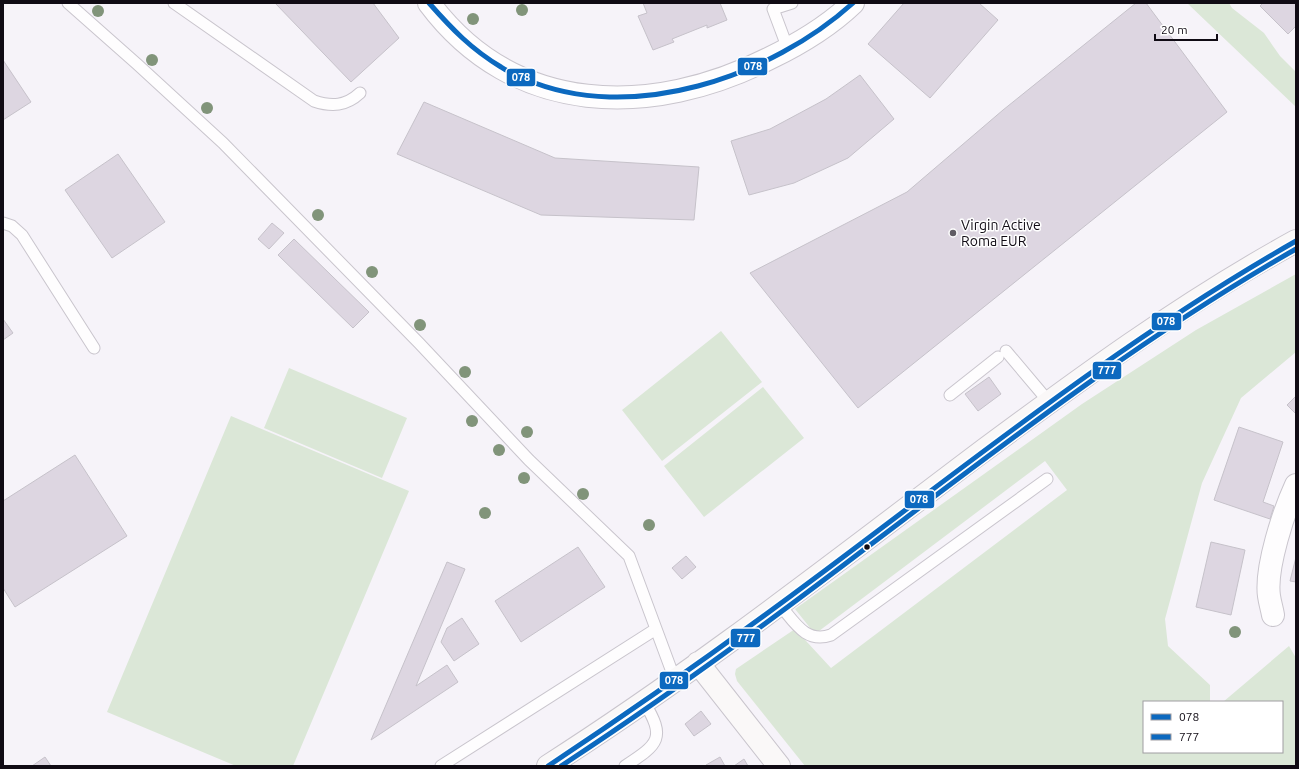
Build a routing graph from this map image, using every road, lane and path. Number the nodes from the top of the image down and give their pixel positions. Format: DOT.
graph roads {
  1 [pos="68,3"];
  2 [pos="174,3"];
  3 [pos="429,3"];
  4 [pos="792,3"];
  5 [pos="853,3"];
  6 [pos="788,49"];
  7 [pos="360,93"];
  8 [pos="3,222"];
  9 [pos="1296,241"];
  10 [pos="94,348"];
  11 [pos="950,394"];
  12 [pos="1050,402"];
  13 [pos="1047,479"];
  14 [pos="1296,485"];
  15 [pos="779,604"];
  16 [pos="1273,615"];
  17 [pos="656,629"];
  18 [pos="698,663"];
  19 [pos="675,680"];
  20 [pos="644,702"];
  21 [pos="441,766"];
  22 [pos="548,766"];
  23 [pos="625,766"];
  24 [pos="779,766"];
  1 -- 17 [label="lane"];
  2 -- 7 [label="lane"];
  3 -- 6 [label="street"];
  4 -- 6 [label="lane"];
  5 -- 6 [label="street"];
  8 -- 10 [label="lane"];
  9 -- 12 [label="street"];
  11 -- 12 [label="lane"];
  12 -- 15 [label="street"];
  13 -- 15 [label="lane"];
  14 -- 16 [label="street"];
  15 -- 18 [label="street"];
  17 -- 19 [label="lane"];
  17 -- 21 [label="lane"];
  18 -- 19 [label="street"];
  18 -- 24 [label="street"];
  19 -- 20 [label="street"];
  20 -- 22 [label="street"];
  20 -- 23 [label="lane"];
}
